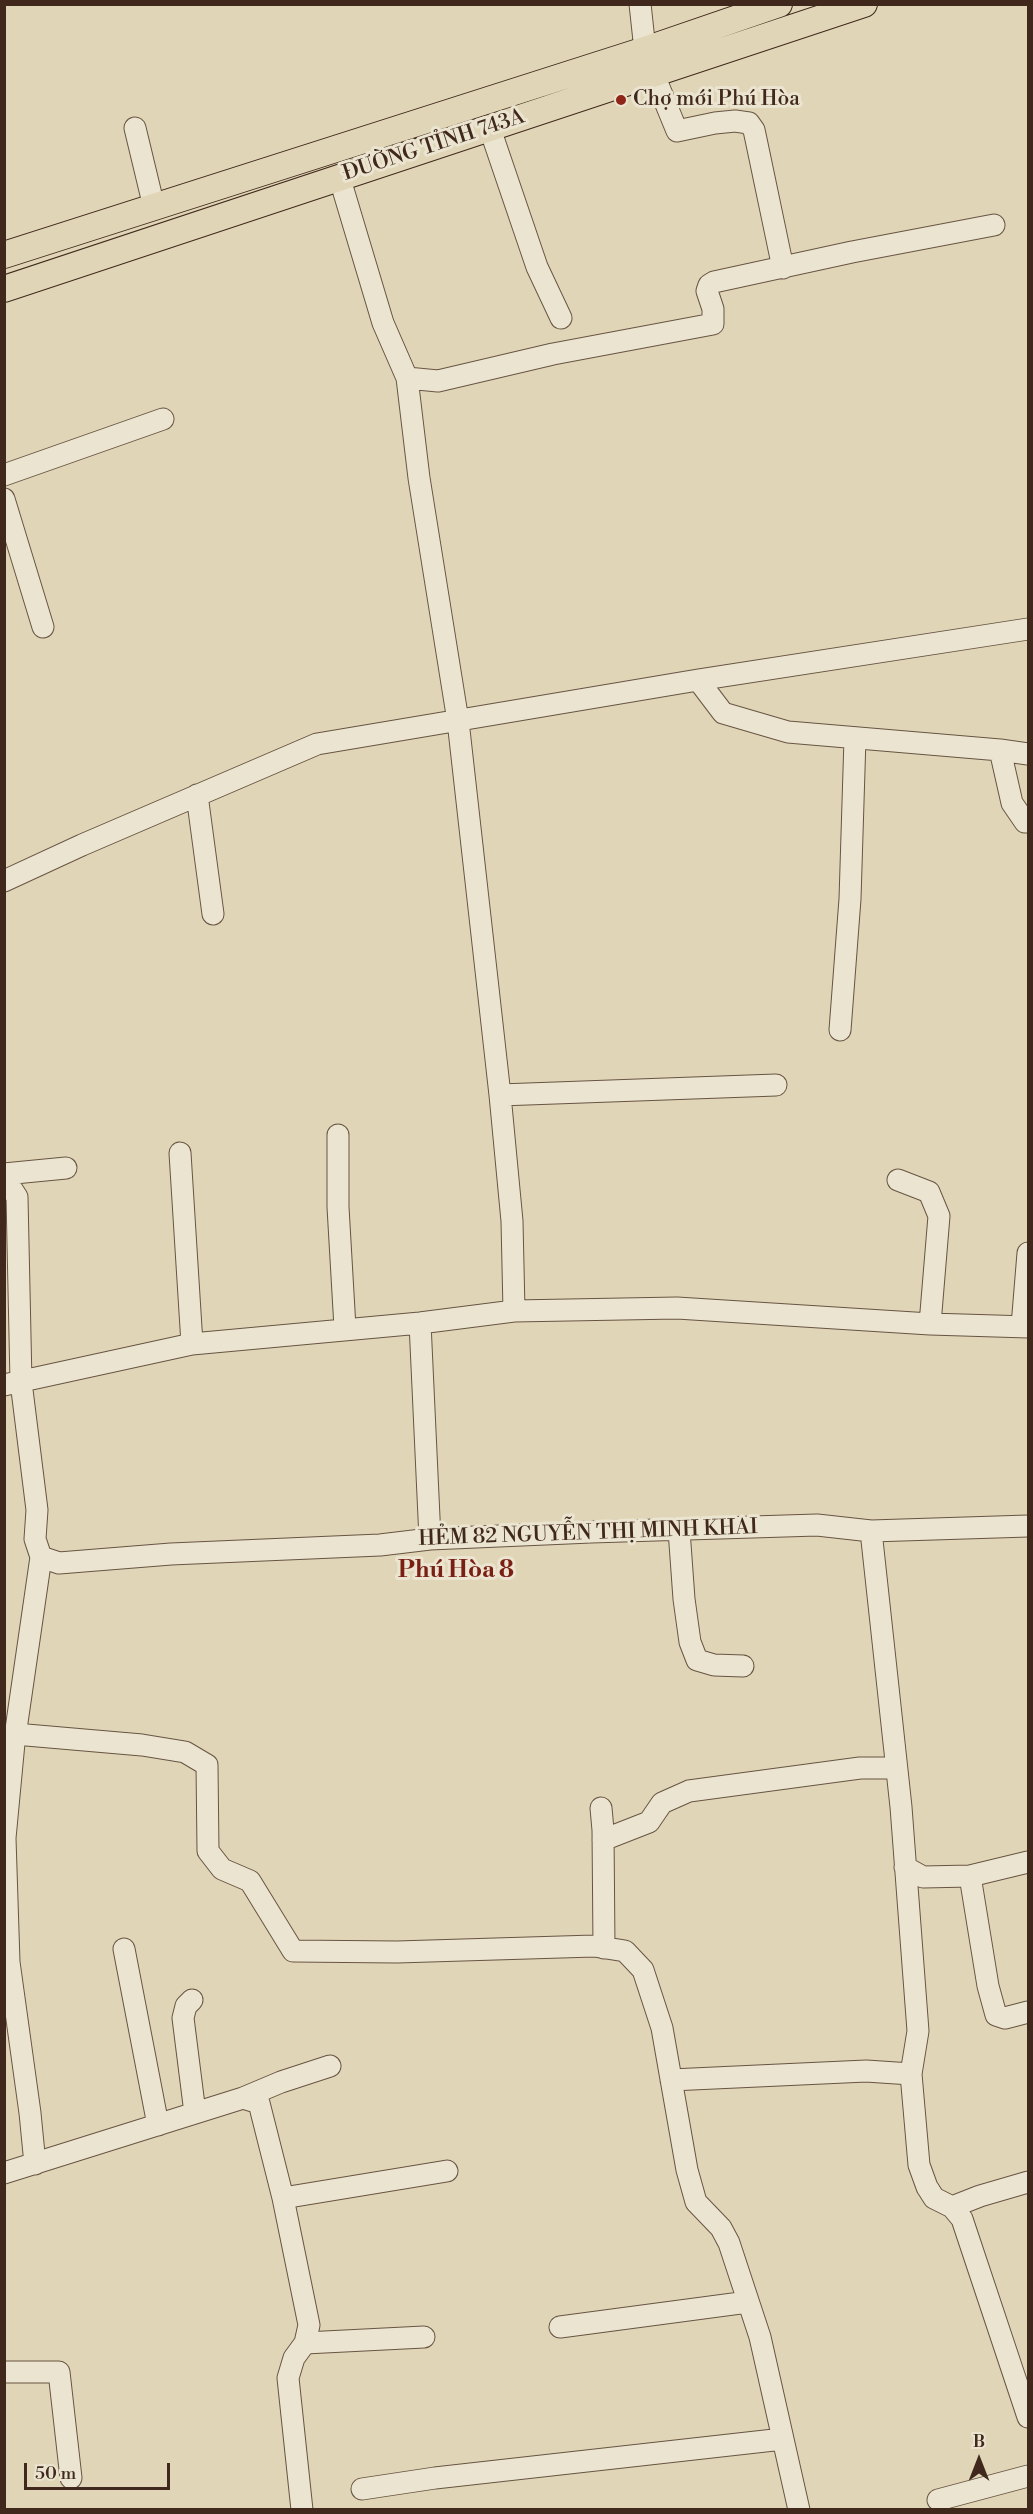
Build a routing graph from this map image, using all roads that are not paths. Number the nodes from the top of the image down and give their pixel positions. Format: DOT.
graph roads {
  1 [pos="640,4"];
  2 [pos="779,4"];
  3 [pos="864,4"];
  4 [pos="829,10"];
  5 [pos="645,50"];
  6 [pos="654,75"];
  7 [pos="135,128"];
  8 [pos="490,129"];
  9 [pos="331,150"];
  10 [pos="339,176"];
  11 [pos="154,207"];
  12 [pos="994,225"];
  13 [pos="4,255"];
  14 [pos="783,268"];
  15 [pos="4,289"];
  16 [pos="561,318"];
  17 [pos="407,378"];
  18 [pos="162,419"];
  19 [pos="4,475"];
  20 [pos="4,498"];
  21 [pos="43,627"];
  22 [pos="1029,629"];
  23 [pos="698,680"];
  24 [pos="458,721"];
  25 [pos="855,738"];
  26 [pos="1000,750"];
  27 [pos="1029,754"];
  28 [pos="197,795"];
  29 [pos="1029,822"];
  30 [pos="4,881"];
  31 [pos="213,914"];
  32 [pos="840,1030"];
  33 [pos="776,1085"];
  34 [pos="500,1095"];
  35 [pos="338,1135"];
  36 [pos="180,1153"];
  37 [pos="66,1168"];
  38 [pos="4,1175"];
  39 [pos="898,1180"];
  40 [pos="1029,1253"];
  41 [pos="514,1311"];
  42 [pos="420,1323"];
  43 [pos="930,1324"];
  44 [pos="1025,1327"];
  45 [pos="345,1328"];
  46 [pos="192,1344"];
  47 [pos="13,1384"];
  48 [pos="1029,1526"];
  49 [pos="679,1530"];
  50 [pos="871,1531"];
  51 [pos="430,1539"];
  52 [pos="41,1557"];
  53 [pos="743,1666"];
  54 [pos="15,1734"];
  55 [pos="896,1768"];
  56 [pos="601,1808"];
  57 [pos="603,1840"];
  58 [pos="1029,1862"];
  59 [pos="905,1867"];
  60 [pos="970,1876"];
  61 [pos="604,1948"];
  62 [pos="124,1949"];
  63 [pos="192,2000"];
  64 [pos="1029,2012"];
  65 [pos="330,2066"];
  66 [pos="911,2074"];
  67 [pos="671,2080"];
  68 [pos="243,2098"];
  69 [pos="195,2113"];
  70 [pos="158,2125"];
  71 [pos="35,2164"];
  72 [pos="447,2170"];
  73 [pos="4,2173"];
  74 [pos="1029,2182"];
  75 [pos="283,2198"];
  76 [pos="952,2207"];
  77 [pos="748,2302"];
  78 [pos="560,2327"];
  79 [pos="424,2337"];
  80 [pos="305,2343"];
  81 [pos="4,2372"];
  82 [pos="1029,2417"];
  83 [pos="783,2439"];
  84 [pos="1029,2476"];
  85 [pos="71,2478"];
  86 [pos="362,2490"];
  87 [pos="938,2500"];
  88 [pos="302,2510"];
  89 [pos="800,2510"];
  1 -- 5 [label="street"];
  2 -- 5 [label="main road, ĐƯỜNG TỈNH 743A"];
  3 -- 4 [label="main road, ĐƯỜNG TỈNH 743A"];
  4 -- 6 [label="main road, ĐƯỜNG TỈNH 743A"];
  5 -- 6 [label="main road"];
  5 -- 9 [label="main road, ĐƯỜNG TỈNH 743A"];
  6 -- 8 [label="main road, ĐƯỜNG TỈNH 743A"];
  6 -- 14 [label="street"];
  7 -- 11 [label="street"];
  8 -- 10 [label="main road, ĐƯỜNG TỈNH 743A"];
  8 -- 16 [label="street"];
  9 -- 10 [label="main road"];
  9 -- 11 [label="main road, ĐƯỜNG TỈNH 743A"];
  10 -- 15 [label="main road, ĐƯỜNG TỈNH 743A"];
  10 -- 17 [label="street"];
  11 -- 13 [label="main road, ĐƯỜNG TỈNH 743A"];
  12 -- 14 [label="street"];
  14 -- 17 [label="street"];
  17 -- 24 [label="street"];
  18 -- 19 [label="street"];
  20 -- 21 [label="street"];
  22 -- 23 [label="street"];
  23 -- 24 [label="street"];
  23 -- 25 [label="street"];
  24 -- 28 [label="street"];
  24 -- 34 [label="street"];
  25 -- 26 [label="street"];
  25 -- 32 [label="street"];
  26 -- 27 [label="street"];
  26 -- 29 [label="street"];
  28 -- 30 [label="street"];
  28 -- 31 [label="street"];
  33 -- 34 [label="street"];
  34 -- 41 [label="street"];
  35 -- 45 [label="street"];
  36 -- 46 [label="street"];
  37 -- 38 [label="street"];
  38 -- 47 [label="street"];
  39 -- 43 [label="street"];
  40 -- 44 [label="street"];
  41 -- 42 [label="street"];
  41 -- 43 [label="street"];
  42 -- 45 [label="street"];
  42 -- 51 [label="street"];
  43 -- 44 [label="street"];
  45 -- 46 [label="street"];
  46 -- 47 [label="street"];
  47 -- 52 [label="street"];
  48 -- 50 [label="street, HẺM 82 NGUYỄN THỊ MINH KHAI"];
  49 -- 50 [label="street, HẺM 82 NGUYỄN THỊ MINH KHAI"];
  49 -- 51 [label="street, HẺM 82 NGUYỄN THỊ MINH KHAI"];
  49 -- 53 [label="street"];
  50 -- 55 [label="street"];
  51 -- 52 [label="street, HẺM 82 NGUYỄN THỊ MINH KHAI"];
  52 -- 54 [label="street"];
  54 -- 61 [label="street"];
  54 -- 71 [label="street"];
  55 -- 57 [label="street"];
  55 -- 59 [label="street"];
  56 -- 57 [label="street"];
  57 -- 61 [label="street"];
  58 -- 60 [label="street"];
  59 -- 60 [label="street"];
  59 -- 66 [label="street"];
  60 -- 64 [label="street"];
  61 -- 67 [label="street"];
  62 -- 70 [label="street"];
  63 -- 69 [label="street"];
  65 -- 68 [label="street"];
  66 -- 67 [label="street"];
  66 -- 76 [label="street"];
  67 -- 77 [label="street"];
  68 -- 69 [label="street"];
  68 -- 75 [label="street"];
  69 -- 70 [label="street"];
  70 -- 71 [label="street"];
  71 -- 73 [label="street"];
  72 -- 75 [label="street"];
  74 -- 76 [label="street"];
  75 -- 80 [label="street"];
  76 -- 82 [label="street"];
  77 -- 78 [label="street"];
  77 -- 83 [label="street"];
  79 -- 80 [label="street"];
  80 -- 88 [label="street"];
  81 -- 85 [label="street"];
  83 -- 86 [label="street"];
  83 -- 89 [label="street"];
  84 -- 87 [label="street"];
}
